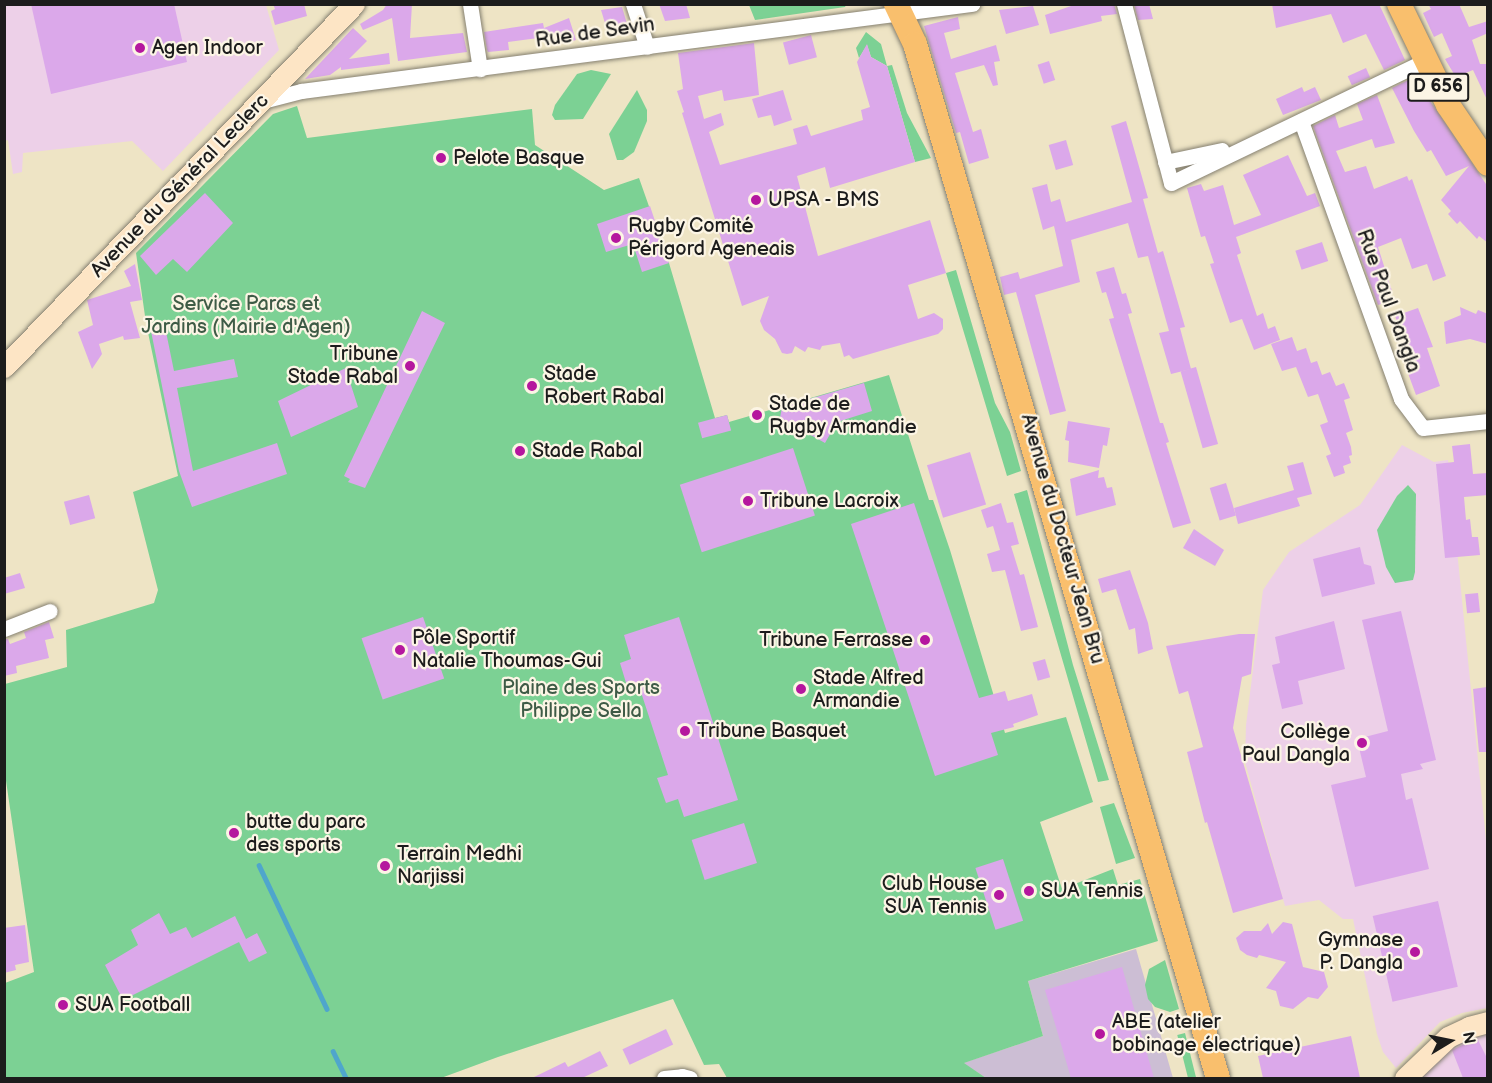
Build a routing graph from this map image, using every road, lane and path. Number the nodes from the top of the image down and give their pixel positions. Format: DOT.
graph roads {
  1 [pos="354,4"];
  2 [pos="470,4"];
  3 [pos="633,4"];
  4 [pos="972,4"];
  5 [pos="1124,4"];
  6 [pos="1399,4"];
  7 [pos="954,6"];
  8 [pos="891,9"];
  9 [pos="647,47"];
  10 [pos="1425,61"];
  11 [pos="480,69"];
  12 [pos="261,101"];
  13 [pos="1301,121"];
  14 [pos="1268,137"];
  15 [pos="944,141"];
  16 [pos="1165,162"];
  17 [pos="1488,164"];
  18 [pos="4,367"];
  19 [pos="1488,421"];
  20 [pos="50,611"];
  21 [pos="4,629"];
  22 [pos="1488,1022"];
  23 [pos="1209,1042"];
  24 [pos="664,1078"];
  25 [pos="690,1078"];
  26 [pos="1207,1078"];
  27 [pos="1218,1078"];
  28 [pos="1405,1078"];
  1 -- 12 [label="street, Avenue du Général Leclerc"];
  2 -- 11 [label="street"];
  3 -- 9 [label="street"];
  4 -- 7 [label="street, Rue de Sevin"];
  5 -- 16 [label="street"];
  6 -- 10 [label="main road, D 656"];
  7 -- 8 [label="street, Rue de Sevin"];
  8 -- 9 [label="street, Rue de Sevin"];
  8 -- 15 [label="main road, Avenue du Docteur Jean Bru"];
  8 -- 15 [label="main road"];
  9 -- 11 [label="street, Rue de Sevin"];
  10 -- 13 [label="street"];
  10 -- 17 [label="main road, D 656"];
  11 -- 12 [label="street, Rue de Sevin"];
  12 -- 18 [label="street, Avenue du Général Leclerc"];
  13 -- 14 [label="street"];
  13 -- 19 [label="street, Rue Paul Dangla"];
  14 -- 16 [label="street"];
  14 -- 16 [label="street"];
  15 -- 23 [label="main road, Avenue du Docteur Jean Bru"];
  20 -- 21 [label="street"];
  22 -- 28 [label="street"];
  23 -- 26 [label="main road, Avenue du Docteur Jean Bru"];
  23 -- 27 [label="main road, Avenue du Docteur Jean Bru"];
  24 -- 25 [label="street"];
}
